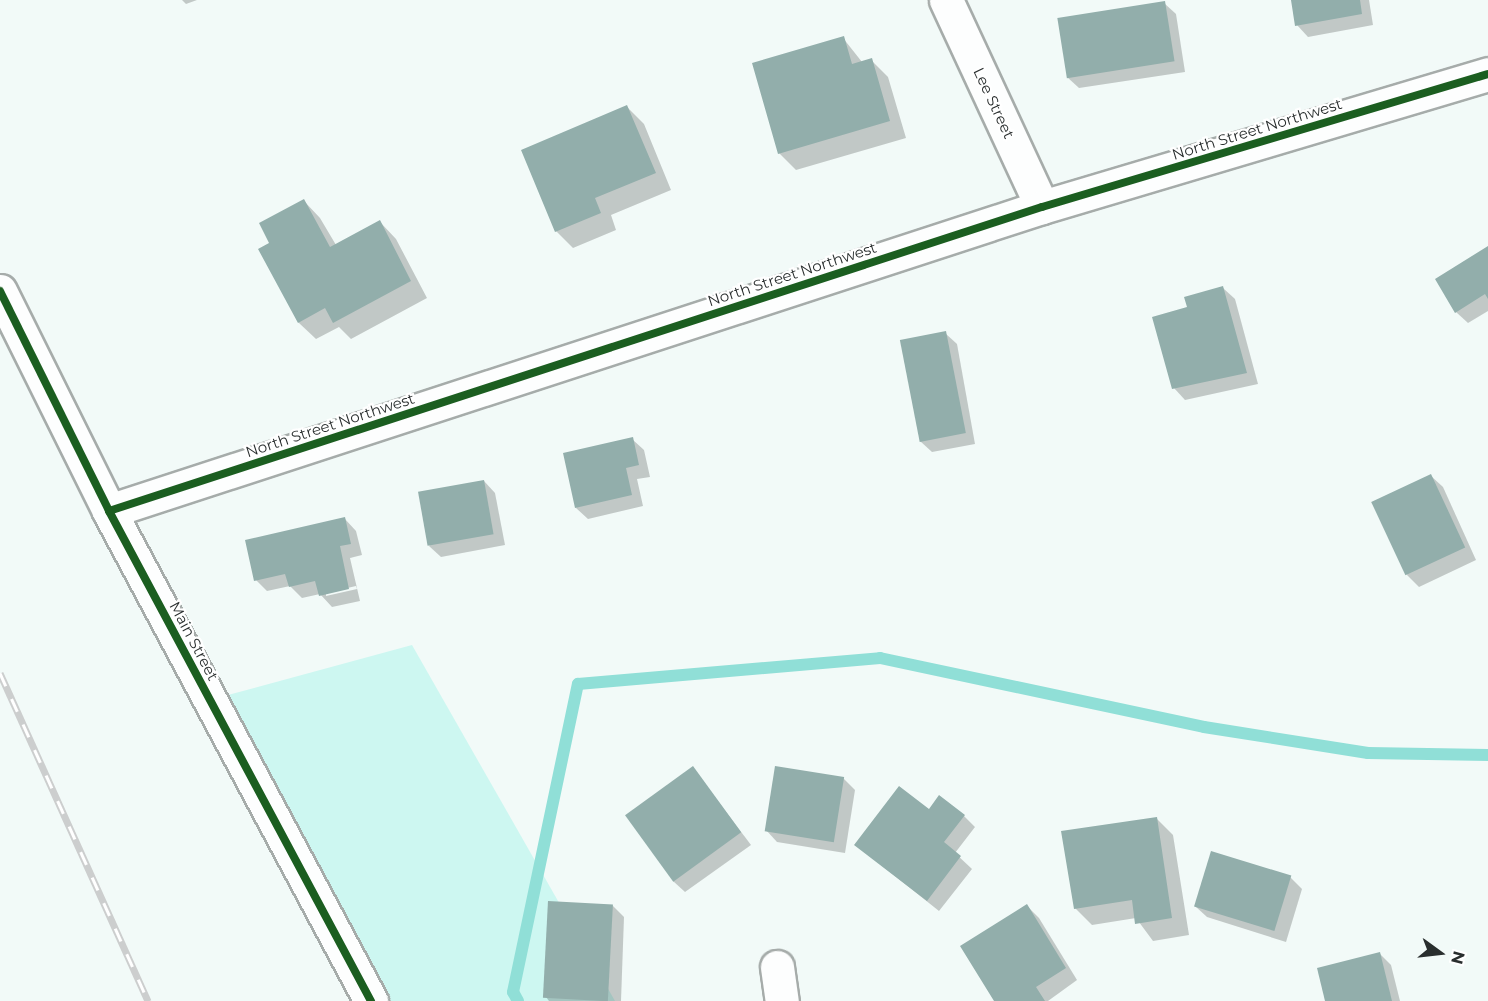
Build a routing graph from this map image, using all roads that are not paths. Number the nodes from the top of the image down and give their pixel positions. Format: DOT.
graph roads {
  1 [pos="946,0"];
  2 [pos="1488,74"];
  3 [pos="1042,207"];
  4 [pos="0,291"];
  5 [pos="109,511"];
  6 [pos="777,967"];
  7 [pos="371,1001"];
  8 [pos="782,1001"];
  1 -- 3 [label="street, Lee Street"];
  2 -- 3 [label="street, North Street Northwest"];
  3 -- 5 [label="street, North Street Northwest"];
  4 -- 5 [label="street, Main Street"];
  5 -- 7 [label="street, Main Street"];
  6 -- 8 [label="street"];
}
